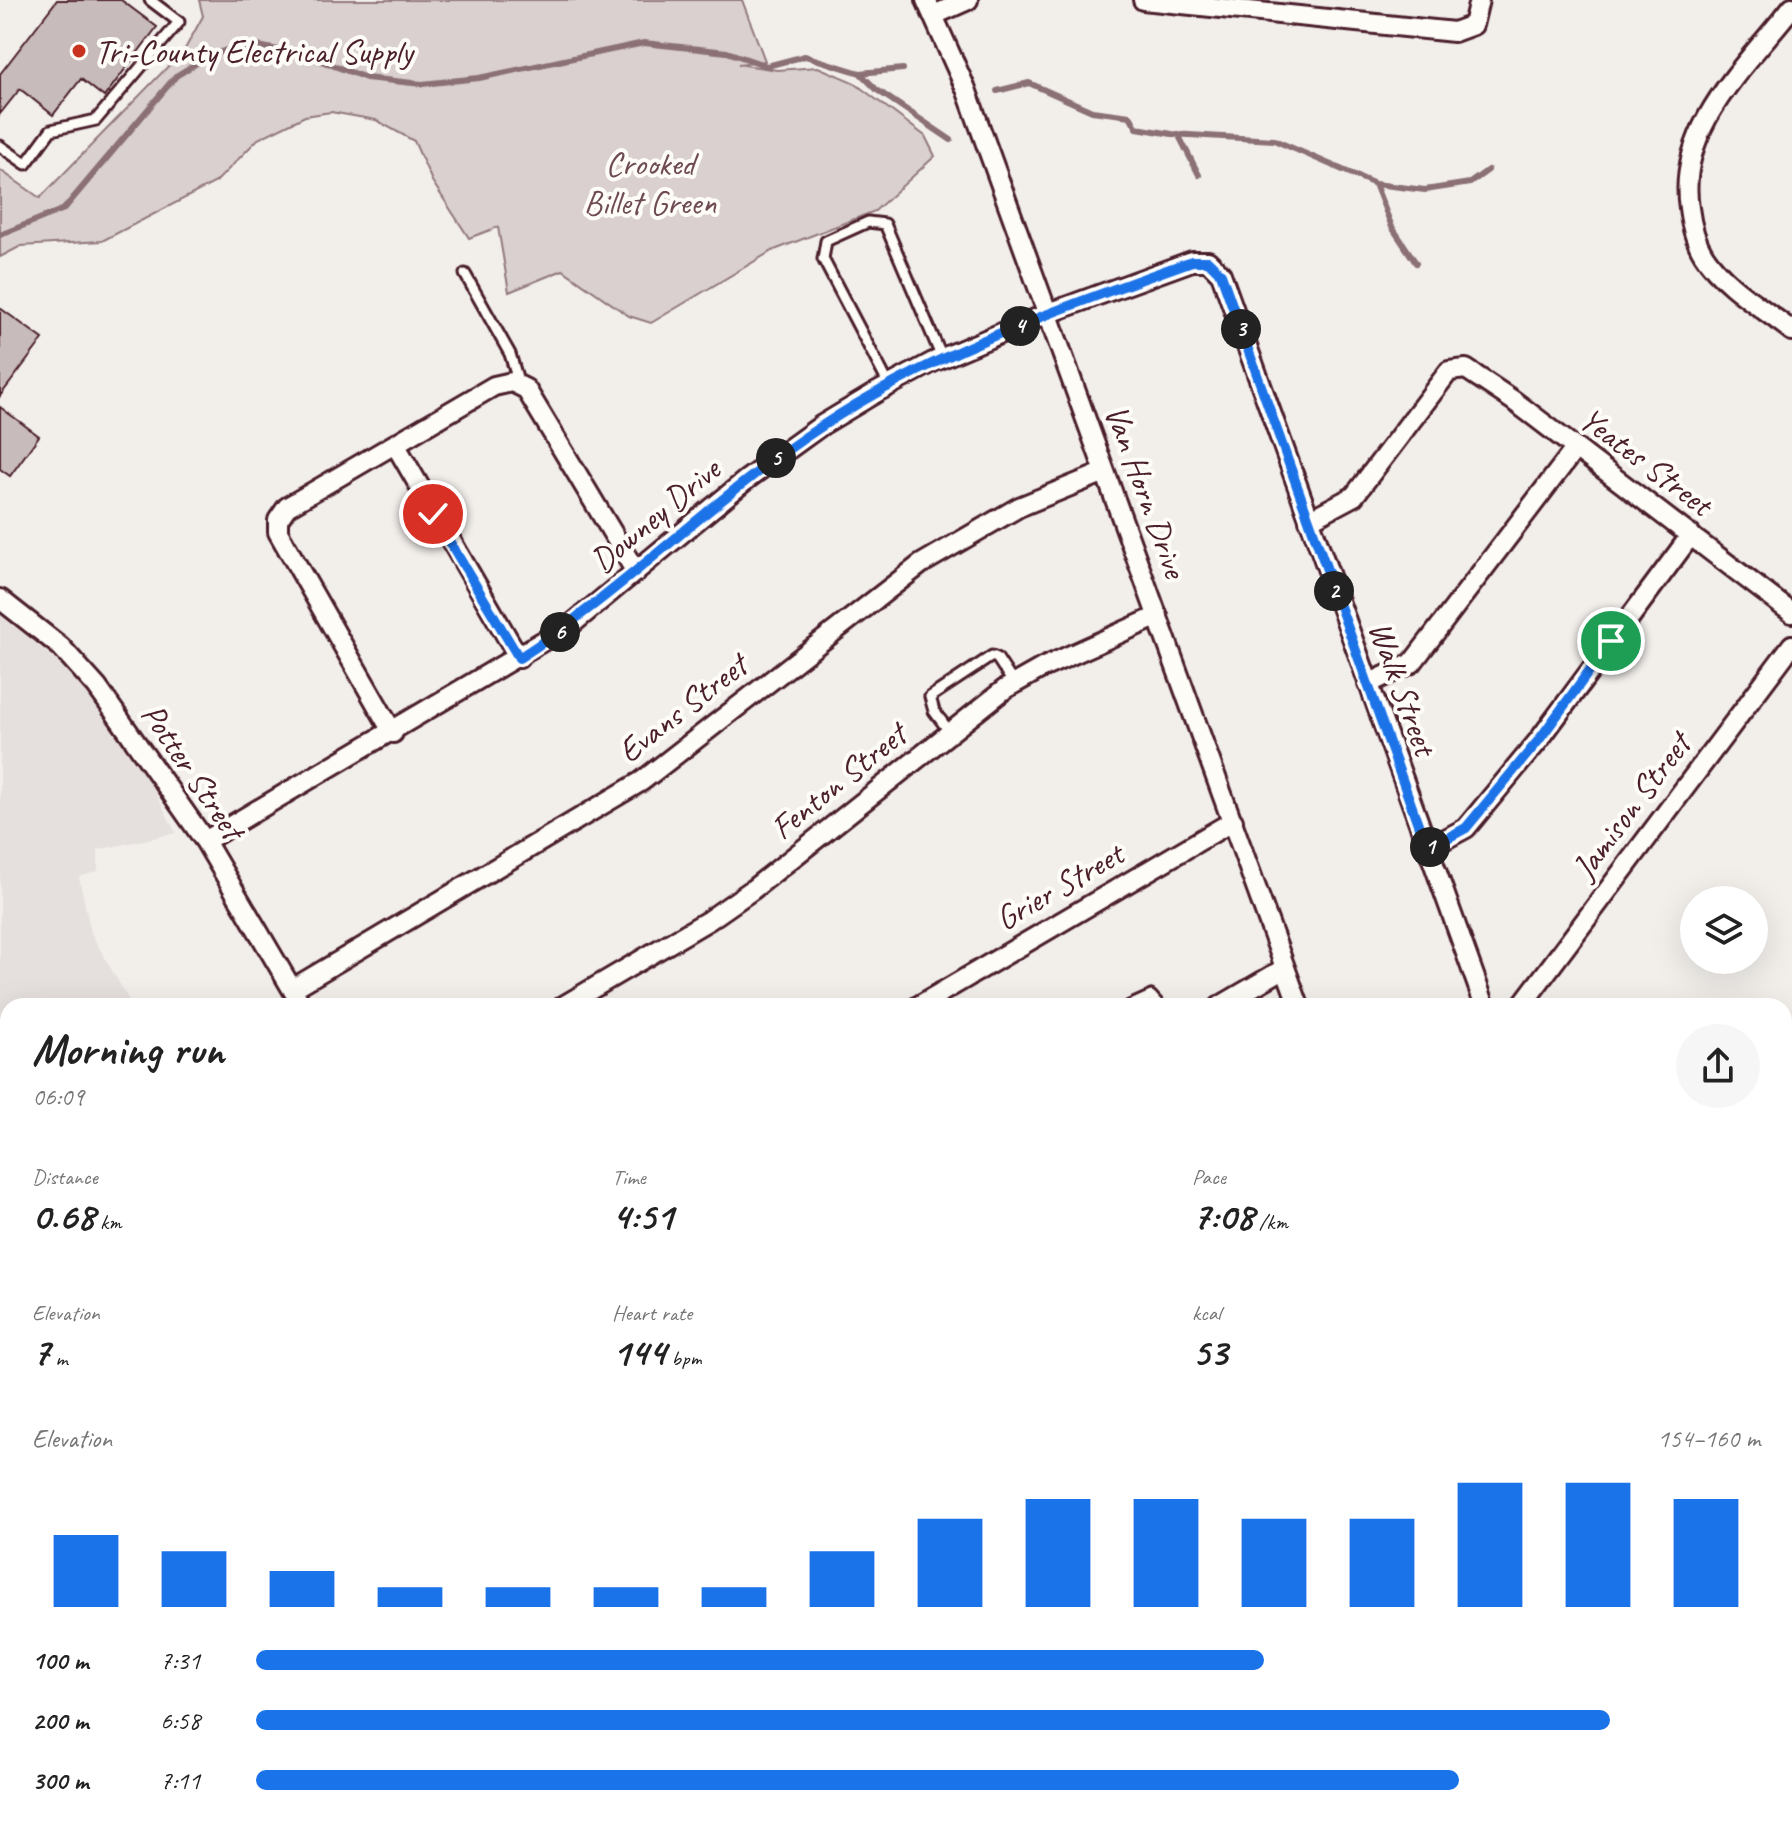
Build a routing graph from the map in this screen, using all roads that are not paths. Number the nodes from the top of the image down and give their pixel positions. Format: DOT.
graph roads {
  1 [pos="150,0"];
  2 [pos="968,0"];
  3 [pos="1143,0"];
  4 [pos="1479,0"];
  5 [pos="930,8"];
  6 [pos="1791,10"];
  7 [pos="0,146"];
  8 [pos="1208,261"];
  9 [pos="465,274"];
  10 [pos="1049,313"];
  11 [pos="1792,331"];
  12 [pos="942,358"];
  13 [pos="519,384"];
  14 [pos="889,385"];
  15 [pos="395,444"];
  16 [pos="1575,449"];
  17 [pos="1105,472"];
  18 [pos="1309,520"];
  19 [pos="1691,535"];
  20 [pos="636,572"];
  21 [pos="0,599"];
  22 [pos="1792,613"];
  23 [pos="1158,616"];
  24 [pos="1792,645"];
  25 [pos="519,658"];
  26 [pos="1014,684"];
  27 [pos="1368,684"];
  28 [pos="949,731"];
  29 [pos="393,733"];
  30 [pos="1233,821"];
  31 [pos="205,841"];
  32 [pos="1427,849"];
  33 [pos="1285,968"];
  34 [pos="292,989"];
  35 [pos="297,998"];
  36 [pos="577,998"];
  37 [pos="932,998"];
  38 [pos="1234,998"];
  39 [pos="1296,998"];
  40 [pos="1482,998"];
  41 [pos="1527,998"];
  1 -- 7 [label="lane"];
  2 -- 5 [label="street"];
  3 -- 4 [label="street"];
  5 -- 10 [label="street, Van Horn Drive"];
  6 -- 11 [label="street"];
  8 -- 10 [label="street, Downey Drive"];
  8 -- 18 [label="street, Walk Street"];
  9 -- 13 [label="lane"];
  10 -- 12 [label="street, Downey Drive"];
  10 -- 17 [label="street, Van Horn Drive"];
  12 -- 14 [label="street, Downey Drive"];
  12 -- 14 [label="lane"];
  13 -- 15 [label="street"];
  13 -- 20 [label="street"];
  14 -- 20 [label="street, Downey Drive"];
  15 -- 25 [label="street"];
  15 -- 29 [label="street"];
  16 -- 18 [label="street, Yeates Street"];
  16 -- 19 [label="street, Yeates Street"];
  16 -- 27 [label="street"];
  17 -- 23 [label="street, Van Horn Drive"];
  17 -- 34 [label="street, Evans Street"];
  18 -- 27 [label="street, Walk Street"];
  19 -- 22 [label="street, Yeates Street"];
  19 -- 32 [label="street"];
  20 -- 25 [label="street, Downey Drive"];
  21 -- 31 [label="street, Potter Street"];
  23 -- 26 [label="street, Fenton Street"];
  23 -- 30 [label="street, Van Horn Drive"];
  24 -- 41 [label="street, Jamison Street"];
  25 -- 29 [label="street, Downey Drive"];
  26 -- 28 [label="street, Fenton Street"];
  26 -- 28 [label="lane"];
  27 -- 32 [label="street, Walk Street"];
  28 -- 36 [label="street, Fenton Street"];
  29 -- 31 [label="street, Downey Drive"];
  30 -- 33 [label="street, Van Horn Drive"];
  30 -- 37 [label="street, Grier Street"];
  31 -- 34 [label="street, Potter Street"];
  32 -- 40 [label="street, Walk Street"];
  33 -- 38 [label="street"];
  33 -- 39 [label="street, Van Horn Drive"];
  34 -- 35 [label="street, Potter Street"];
}
